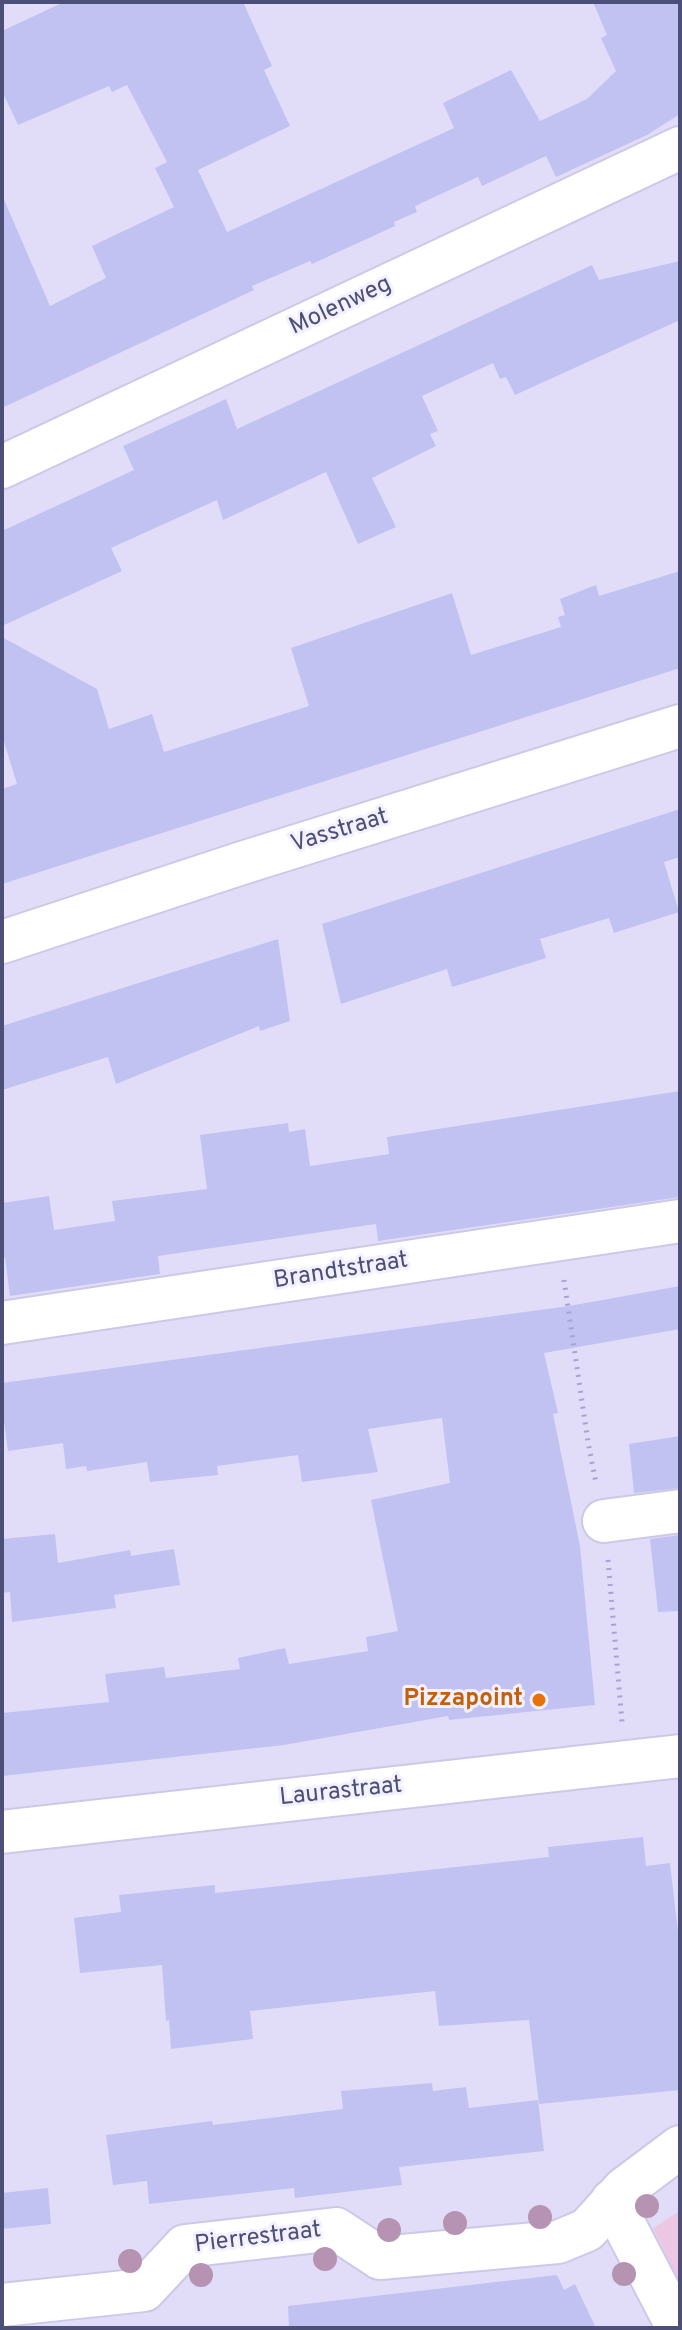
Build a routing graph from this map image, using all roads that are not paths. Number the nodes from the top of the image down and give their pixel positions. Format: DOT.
graph roads {
  1 [pos="680,148"];
  2 [pos="2,467"];
  3 [pos="680,726"];
  4 [pos="2,942"];
  5 [pos="680,1221"];
  6 [pos="2,1323"];
  7 [pos="680,1511"];
  8 [pos="604,1521"];
  9 [pos="680,1756"];
  10 [pos="2,1832"];
  11 [pos="680,2147"];
  12 [pos="612,2201"];
  13 [pos="9,2313"];
  14 [pos="678,2328"];
  1 -- 2 [label="street, Molenweg"];
  3 -- 4 [label="street, Vasstraat"];
  5 -- 6 [label="street, Brandtstraat"];
  7 -- 8 [label="street"];
  9 -- 10 [label="street, Laurastraat"];
  11 -- 12 [label="street, Pierrestraat"];
  12 -- 13 [label="street, Pierrestraat"];
  12 -- 14 [label="street"];
}
